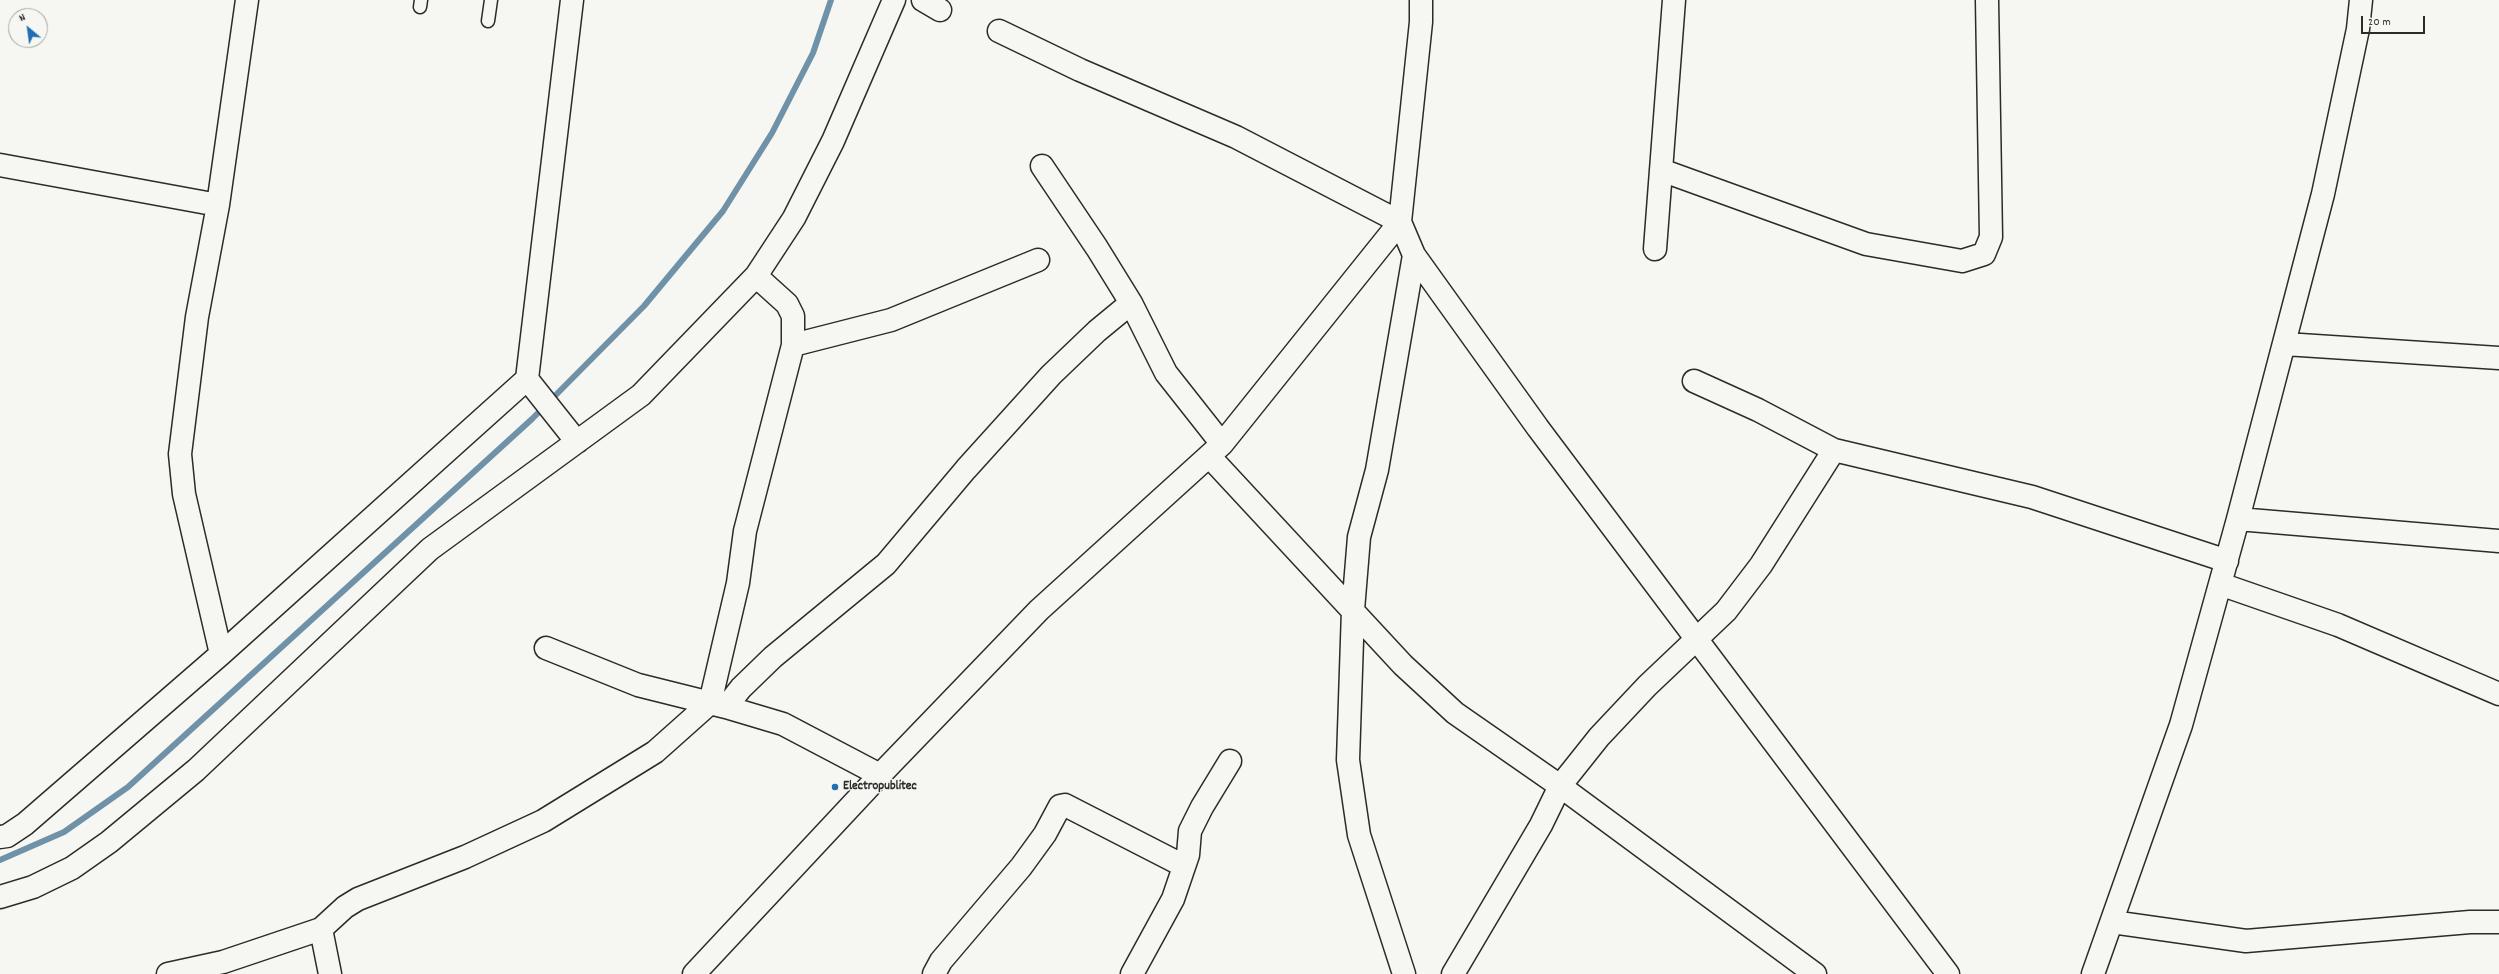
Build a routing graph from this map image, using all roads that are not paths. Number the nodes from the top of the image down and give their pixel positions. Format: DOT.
graph roads {
  1 [pos="247,0"];
  2 [pos="491,0"];
  3 [pos="572,0"];
  4 [pos="894,0"];
  5 [pos="1420,0"];
  6 [pos="1674,0"];
  7 [pos="1987,0"];
  8 [pos="2361,0"];
  9 [pos="488,21"];
  10 [pos="999,31"];
  11 [pos="0,165"];
  12 [pos="1042,166"];
  13 [pos="1661,170"];
  14 [pos="218,205"];
  15 [pos="1400,222"];
  16 [pos="1655,249"];
  17 [pos="1414,255"];
  18 [pos="1038,260"];
  19 [pos="756,276"];
  20 [pos="1131,303"];
  21 [pos="2285,344"];
  22 [pos="792,345"];
  23 [pos="2499,358"];
  24 [pos="527,379"];
  25 [pos="1694,381"];
  26 [pos="577,442"];
  27 [pos="1215,450"];
  28 [pos="1834,450"];
  29 [pos="2238,519"];
  30 [pos="2499,541"];
  31 [pos="2227,561"];
  32 [pos="2220,584"];
  33 [pos="1353,610"];
  34 [pos="1695,639"];
  35 [pos="546,648"];
  36 [pos="221,654"];
  37 [pos="2499,694"];
  38 [pos="718,705"];
  39 [pos="1230,762"];
  40 [pos="880,774"];
  41 [pos="1560,786"];
  42 [pos="0,837"];
  43 [pos="1184,866"];
  44 [pos="0,897"];
  45 [pos="2112,922"];
  46 [pos="2499,922"];
  47 [pos="321,929"];
  48 [pos="1804,971"];
  49 [pos="168,974"];
  50 [pos="330,974"];
  51 [pos="694,974"];
  52 [pos="934,974"];
  53 [pos="1132,974"];
  54 [pos="1404,974"];
  55 [pos="1453,974"];
  56 [pos="1948,974"];
  57 [pos="2093,974"];
  1 -- 14 [label="street"];
  2 -- 9 [label="lane"];
  3 -- 24 [label="street"];
  4 -- 19 [label="street"];
  5 -- 15 [label="street"];
  6 -- 13 [label="street"];
  7 -- 13 [label="street"];
  8 -- 21 [label="street"];
  10 -- 15 [label="street"];
  11 -- 14 [label="street"];
  12 -- 20 [label="street"];
  13 -- 16 [label="street"];
  14 -- 36 [label="street"];
  15 -- 17 [label="street"];
  15 -- 27 [label="street"];
  17 -- 33 [label="street"];
  17 -- 34 [label="street"];
  18 -- 22 [label="street"];
  19 -- 22 [label="street"];
  19 -- 26 [label="street"];
  20 -- 27 [label="street"];
  20 -- 38 [label="street"];
  21 -- 23 [label="street"];
  21 -- 29 [label="street"];
  22 -- 38 [label="street"];
  24 -- 26 [label="street"];
  24 -- 36 [label="street"];
  25 -- 28 [label="street"];
  26 -- 44 [label="street"];
  27 -- 33 [label="street"];
  27 -- 40 [label="street"];
  28 -- 31 [label="street"];
  28 -- 34 [label="street"];
  29 -- 30 [label="street"];
  29 -- 31 [label="street"];
  31 -- 32 [label="street"];
  32 -- 37 [label="street"];
  32 -- 45 [label="street"];
  33 -- 41 [label="street"];
  33 -- 54 [label="street"];
  34 -- 41 [label="street"];
  34 -- 56 [label="street"];
  35 -- 38 [label="street"];
  36 -- 42 [label="street"];
  38 -- 40 [label="street"];
  38 -- 47 [label="street"];
  39 -- 43 [label="street"];
  40 -- 51 [label="street"];
  41 -- 48 [label="street"];
  41 -- 55 [label="street"];
  43 -- 52 [label="street"];
  43 -- 53 [label="street"];
  45 -- 46 [label="street"];
  45 -- 57 [label="street"];
  47 -- 49 [label="street"];
  47 -- 50 [label="street"];
}
